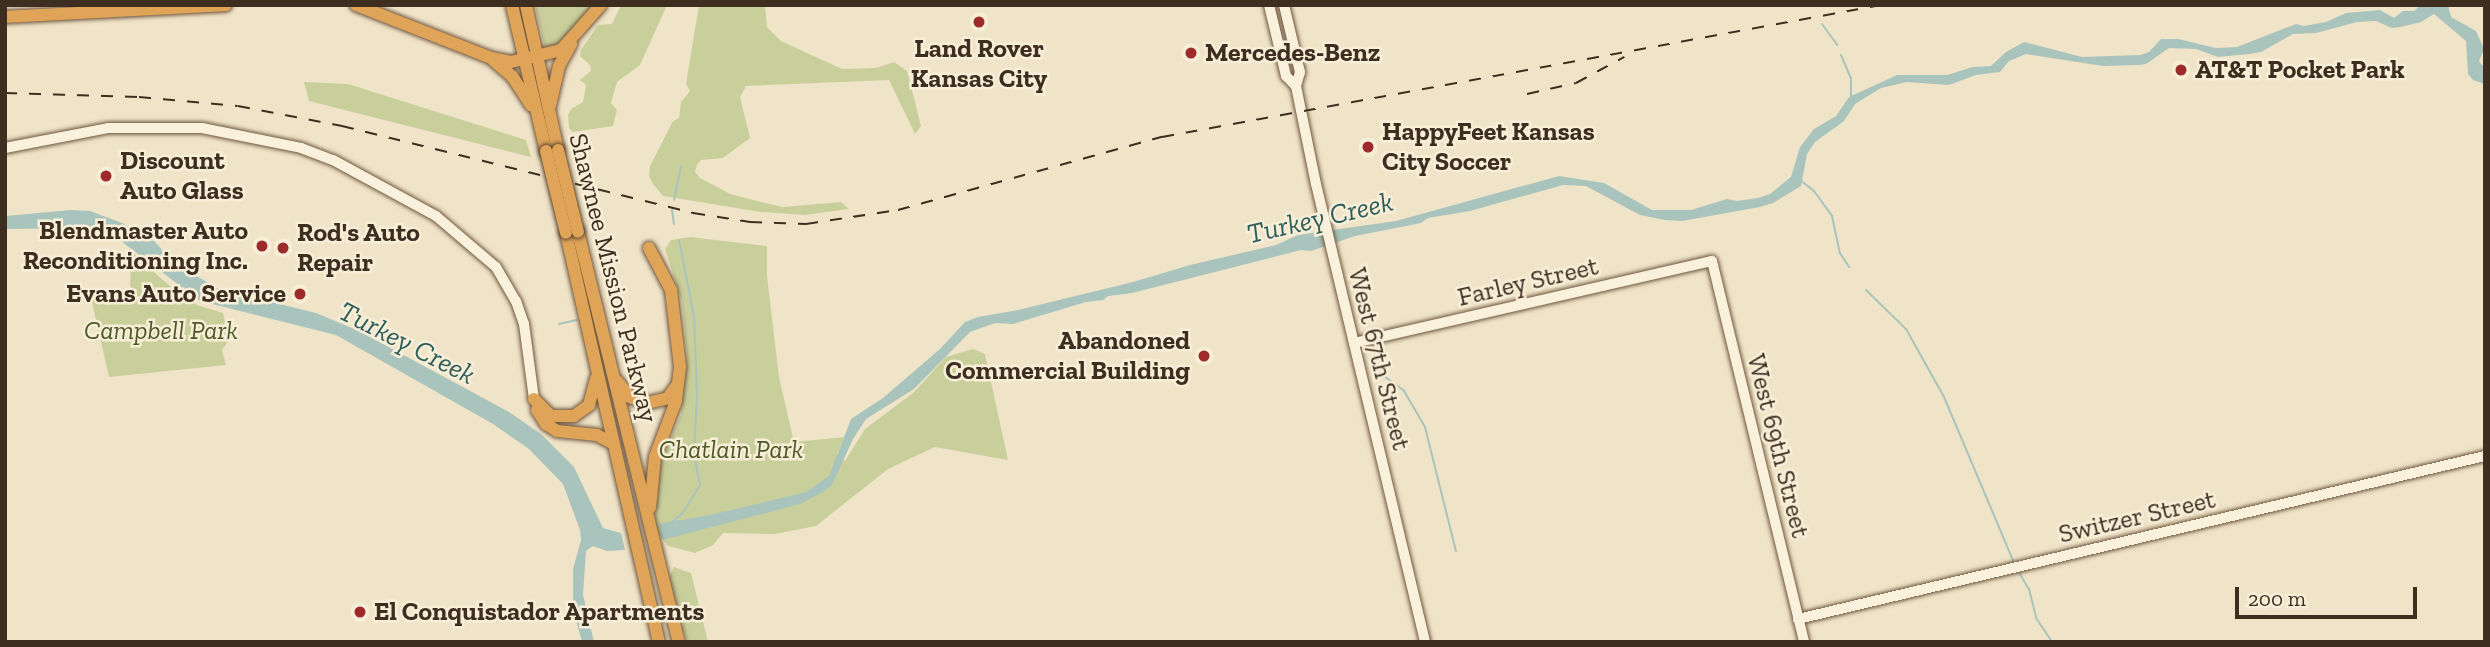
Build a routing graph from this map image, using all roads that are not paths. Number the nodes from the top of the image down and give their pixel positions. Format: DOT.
graph roads {
  1 [pos="226,5"];
  2 [pos="356,5"];
  3 [pos="512,5"];
  4 [pos="526,5"];
  5 [pos="601,5"];
  6 [pos="1269,5"];
  7 [pos="1284,5"];
  8 [pos="5,17"];
  9 [pos="575,36"];
  10 [pos="491,58"];
  11 [pos="531,58"];
  12 [pos="1296,86"];
  13 [pos="543,112"];
  14 [pos="5,148"];
  15 [pos="572,232"];
  16 [pos="649,248"];
  17 [pos="1712,261"];
  18 [pos="1354,343"];
  19 [pos="609,362"];
  20 [pos="598,371"];
  21 [pos="680,381"];
  22 [pos="534,399"];
  23 [pos="612,443"];
  24 [pos="2485,456"];
  25 [pos="649,522"];
  26 [pos="1798,619"];
  27 [pos="659,642"];
  28 [pos="679,642"];
  29 [pos="1426,642"];
  30 [pos="1804,642"];
  1 -- 8 [label="highway"];
  2 -- 10 [label="highway"];
  3 -- 11 [label="highway, Shawnee Mission Parkway"];
  4 -- 11 [label="highway, Shawnee Mission Parkway"];
  5 -- 9 [label="highway"];
  6 -- 12 [label="street, West 67th Street"];
  7 -- 12 [label="street, West 67th Street"];
  9 -- 11 [label="highway"];
  9 -- 13 [label="highway"];
  10 -- 11 [label="highway"];
  10 -- 13 [label="highway"];
  11 -- 13 [label="highway, Shawnee Mission Parkway"];
  12 -- 18 [label="street, West 67th Street"];
  13 -- 15 [label="highway, Shawnee Mission Parkway, bridge"];
  14 -- 22 [label="street"];
  15 -- 19 [label="highway, Shawnee Mission Parkway"];
  15 -- 20 [label="highway, Shawnee Mission Parkway"];
  16 -- 21 [label="highway"];
  17 -- 18 [label="street, Farley Street"];
  17 -- 26 [label="street, West 69th Street"];
  18 -- 29 [label="street, West 67th Street"];
  19 -- 21 [label="highway"];
  19 -- 25 [label="highway, Shawnee Mission Parkway"];
  20 -- 22 [label="highway"];
  20 -- 23 [label="highway, Shawnee Mission Parkway"];
  21 -- 25 [label="highway"];
  22 -- 23 [label="highway"];
  23 -- 27 [label="highway, Shawnee Mission Parkway"];
  24 -- 26 [label="street, Switzer Street"];
  25 -- 28 [label="highway, Shawnee Mission Parkway"];
  26 -- 30 [label="street, West 69th Street"];
}
